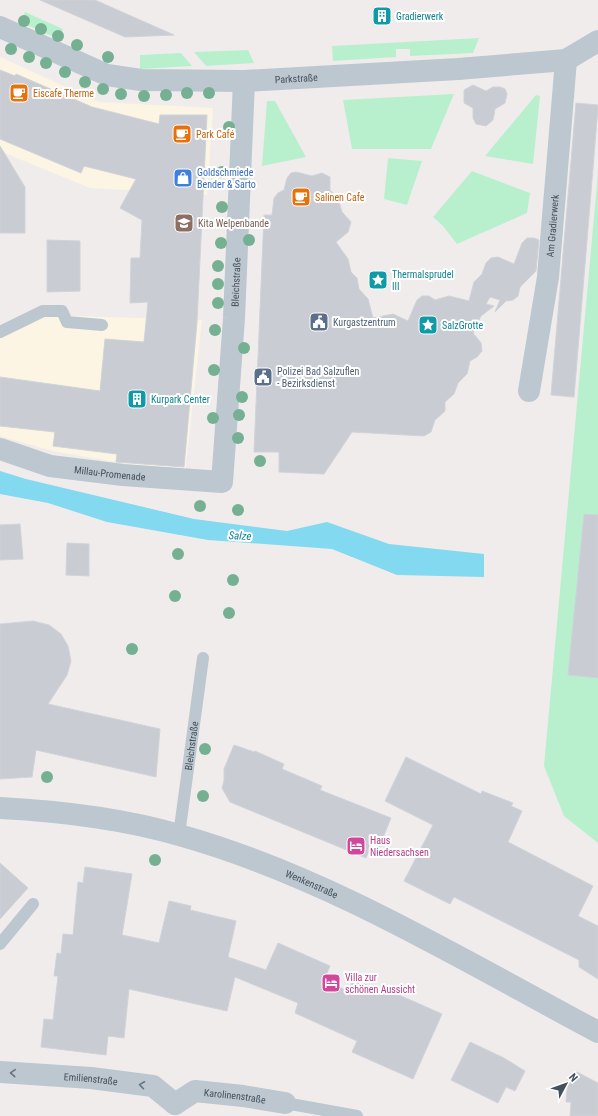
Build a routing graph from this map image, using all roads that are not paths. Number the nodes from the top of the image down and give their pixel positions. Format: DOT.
graph roads {
  1 [pos="0,28"];
  2 [pos="598,41"];
  3 [pos="566,60"];
  4 [pos="244,82"];
  5 [pos="102,325"];
  6 [pos="0,332"];
  7 [pos="529,391"];
  8 [pos="0,449"];
  9 [pos="222,482"];
  10 [pos="203,658"];
  11 [pos="0,808"];
  12 [pos="179,835"];
  13 [pos="34,904"];
  14 [pos="0,944"];
  15 [pos="598,1032"];
  16 [pos="0,1072"];
  17 [pos="285,1104"];
  18 [pos="175,1110"];
  19 [pos="357,1116"];
  1 -- 4 [label="street, Parkstraße"];
  2 -- 3 [label="street, Parkstraße"];
  3 -- 4 [label="street, Parkstraße"];
  3 -- 7 [label="street, Am Gradierwerk"];
  4 -- 9 [label="street, Bleichstraße"];
  5 -- 6 [label="lane"];
  8 -- 9 [label="street, Millau-Promenade"];
  10 -- 12 [label="lane, Bleichstraße"];
  11 -- 12 [label="street, Wenkenstraße"];
  12 -- 15 [label="street, Wenkenstraße"];
  13 -- 14 [label="lane"];
  18 -- 16 [label="street, Emilienstraße, one-way"];
  17 -- 18 [label="street, Karolinenstraße"];
  17 -- 19 [label="lane"];
}
